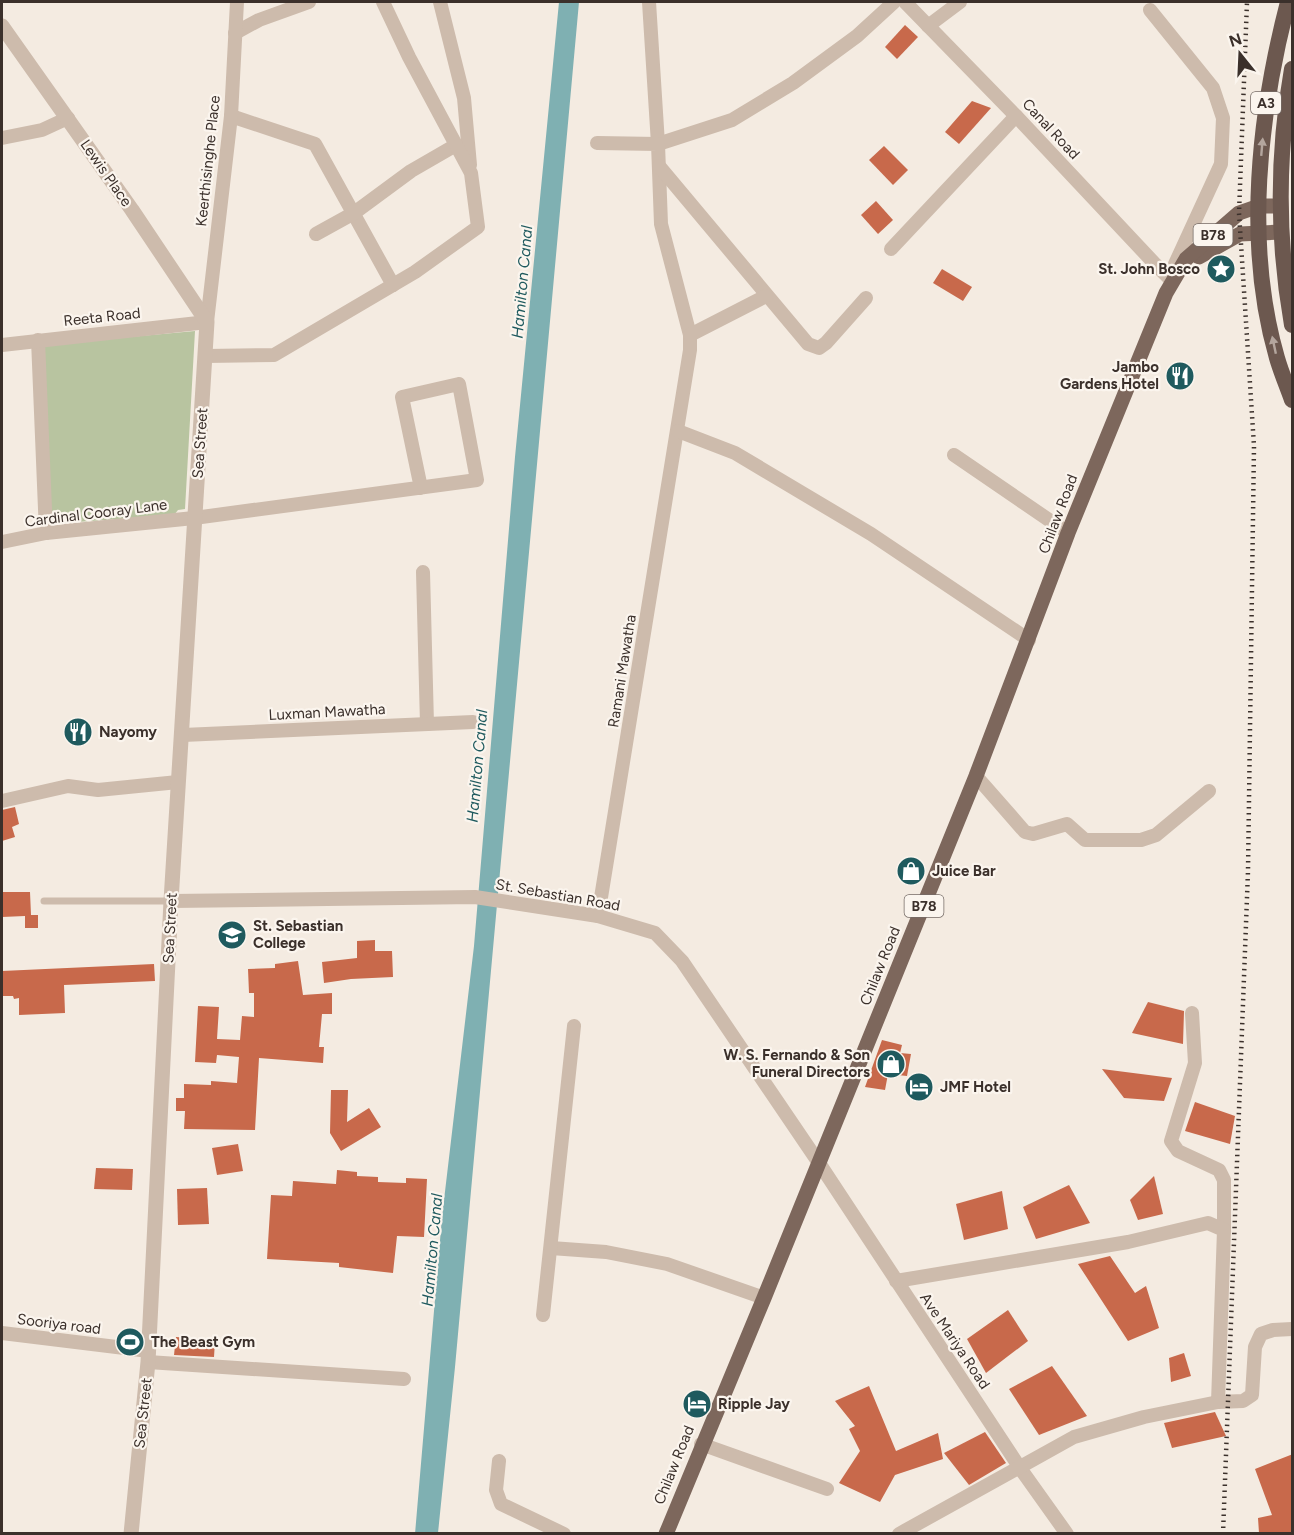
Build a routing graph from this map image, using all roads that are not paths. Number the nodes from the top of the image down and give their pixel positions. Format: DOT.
graph roads {
  1 [pos="237,2"];
  2 [pos="309,2"];
  3 [pos="383,2"];
  4 [pos="440,2"];
  5 [pos="649,2"];
  6 [pos="894,2"];
  7 [pos="905,2"];
  8 [pos="960,2"];
  9 [pos="1288,2"];
  10 [pos="1150,10"];
  11 [pos="2,26"];
  12 [pos="928,26"];
  13 [pos="235,33"];
  14 [pos="1293,69"];
  15 [pos="231,116"];
  16 [pos="1017,116"];
  17 [pos="68,118"];
  18 [pos="2,138"];
  19 [pos="597,143"];
  20 [pos="658,144"];
  21 [pos="456,145"];
  22 [pos="659,166"];
  23 [pos="471,173"];
  24 [pos="1259,206"];
  25 [pos="1280,206"];
  26 [pos="354,213"];
  27 [pos="1259,232"];
  28 [pos="1280,232"];
  29 [pos="316,234"];
  30 [pos="891,249"];
  31 [pos="1174,278"];
  32 [pos="393,285"];
  33 [pos="766,296"];
  34 [pos="866,298"];
  35 [pos="207,322"];
  36 [pos="1293,325"];
  37 [pos="690,334"];
  38 [pos="38,340"];
  39 [pos="2,345"];
  40 [pos="206,357"];
  41 [pos="1293,400"];
  42 [pos="678,431"];
  43 [pos="954,455"];
  44 [pos="421,488"];
  45 [pos="195,518"];
  46 [pos="46,533"];
  47 [pos="1068,533"];
  48 [pos="2,542"];
  49 [pos="423,572"];
  50 [pos="1029,640"];
  51 [pos="472,722"];
  52 [pos="428,724"];
  53 [pos="183,735"];
  54 [pos="976,776"];
  55 [pos="178,782"];
  56 [pos="1209,791"];
  57 [pos="2,801"];
  58 [pos="44,901"];
  59 [pos="171,901"];
  60 [pos="598,916"];
  61 [pos="1192,1013"];
  62 [pos="574,1026"];
  63 [pos="819,1163"];
  64 [pos="1224,1230"];
  65 [pos="551,1248"];
  66 [pos="896,1281"];
  67 [pos="764,1299"];
  68 [pos="543,1315"];
  69 [pos="1293,1329"];
  70 [pos="2,1333"];
  71 [pos="148,1357"];
  72 [pos="404,1379"];
  73 [pos="1218,1402"];
  74 [pos="701,1444"];
  75 [pos="499,1461"];
  76 [pos="1020,1468"];
  77 [pos="827,1489"];
  78 [pos="131,1533"];
  79 [pos="564,1533"];
  80 [pos="666,1533"];
  81 [pos="899,1533"];
  82 [pos="1068,1533"];
  1 -- 13 [label="street, Keerthisinghe Place"];
  2 -- 13 [label="street"];
  3 -- 21 [label="street"];
  4 -- 23 [label="street"];
  5 -- 20 [label="street, Ramani Mawatha"];
  6 -- 20 [label="street"];
  7 -- 12 [label="street, Canal Road"];
  8 -- 12 [label="street"];
  24 -- 9 [label="highway, A3, one-way"];
  10 -- 31 [label="street"];
  11 -- 17 [label="street, Lewis Place"];
  12 -- 16 [label="street, Canal Road"];
  13 -- 15 [label="street, Keerthisinghe Place"];
  14 -- 25 [label="highway, A3"];
  15 -- 26 [label="street"];
  15 -- 35 [label="street, Keerthisinghe Place"];
  16 -- 30 [label="street"];
  16 -- 31 [label="street, Canal Road"];
  17 -- 18 [label="street"];
  17 -- 35 [label="street, Lewis Place"];
  19 -- 20 [label="street"];
  20 -- 22 [label="street, Ramani Mawatha"];
  21 -- 23 [label="street"];
  21 -- 26 [label="street"];
  22 -- 33 [label="street"];
  22 -- 37 [label="street, Ramani Mawatha"];
  23 -- 32 [label="street"];
  24 -- 25 [label="main road"];
  24 -- 27 [label="highway, A3"];
  24 -- 31 [label="main road, Chilaw Road / B78"];
  25 -- 28 [label="highway, A3"];
  26 -- 29 [label="street"];
  26 -- 32 [label="street"];
  27 -- 28 [label="main road, Chilaw Road"];
  27 -- 31 [label="main road, Chilaw Road / B78"];
  41 -- 27 [label="highway, A3, one-way"];
  28 -- 36 [label="highway, A3"];
  31 -- 47 [label="main road, Chilaw Road / B78"];
  32 -- 40 [label="street"];
  33 -- 34 [label="street"];
  33 -- 37 [label="street"];
  35 -- 38 [label="street, Reeta Road"];
  35 -- 40 [label="street, Sea Street"];
  37 -- 42 [label="street, Ramani Mawatha"];
  38 -- 39 [label="street, Reeta Road"];
  38 -- 46 [label="street"];
  40 -- 45 [label="street, Sea Street"];
  42 -- 50 [label="street"];
  42 -- 60 [label="street, Ramani Mawatha"];
  43 -- 47 [label="street"];
  44 -- 44 [label="street, Cardinal Cooray Lane"];
  44 -- 45 [label="street, Cardinal Cooray Lane"];
  45 -- 46 [label="street, Cardinal Cooray Lane"];
  45 -- 53 [label="street, Sea Street"];
  46 -- 48 [label="street, Cardinal Cooray Lane"];
  47 -- 50 [label="main road, Chilaw Road / B78"];
  49 -- 52 [label="street"];
  50 -- 54 [label="main road, Chilaw Road / B78"];
  51 -- 52 [label="street, Luxman Mawatha"];
  52 -- 53 [label="street, Luxman Mawatha"];
  53 -- 55 [label="street, Sea Street"];
  54 -- 56 [label="street"];
  54 -- 63 [label="main road, Chilaw Road / B78"];
  55 -- 57 [label="street"];
  55 -- 59 [label="street, Sea Street"];
  58 -- 59 [label="lane"];
  59 -- 60 [label="street, St. Sebastian Road"];
  59 -- 71 [label="street, Sea Street"];
  60 -- 63 [label="street, St. Sebastian Road"];
  61 -- 64 [label="street"];
  62 -- 65 [label="street"];
  63 -- 66 [label="street, Ave Mariya Road"];
  63 -- 67 [label="main road, Chilaw Road / B78"];
  64 -- 66 [label="street"];
  64 -- 73 [label="street"];
  65 -- 67 [label="street"];
  65 -- 68 [label="street"];
  66 -- 76 [label="street, Ave Mariya Road"];
  67 -- 74 [label="main road, Chilaw Road / B78"];
  69 -- 73 [label="street"];
  70 -- 71 [label="street, Sooriya road"];
  71 -- 72 [label="street, Sooriya road"];
  71 -- 78 [label="street, Sea Street"];
  73 -- 76 [label="street"];
  74 -- 77 [label="street"];
  74 -- 80 [label="main road, Chilaw Road / B78"];
  75 -- 79 [label="street"];
  76 -- 81 [label="street"];
  76 -- 82 [label="street, Ave Mariya Road"];
}
